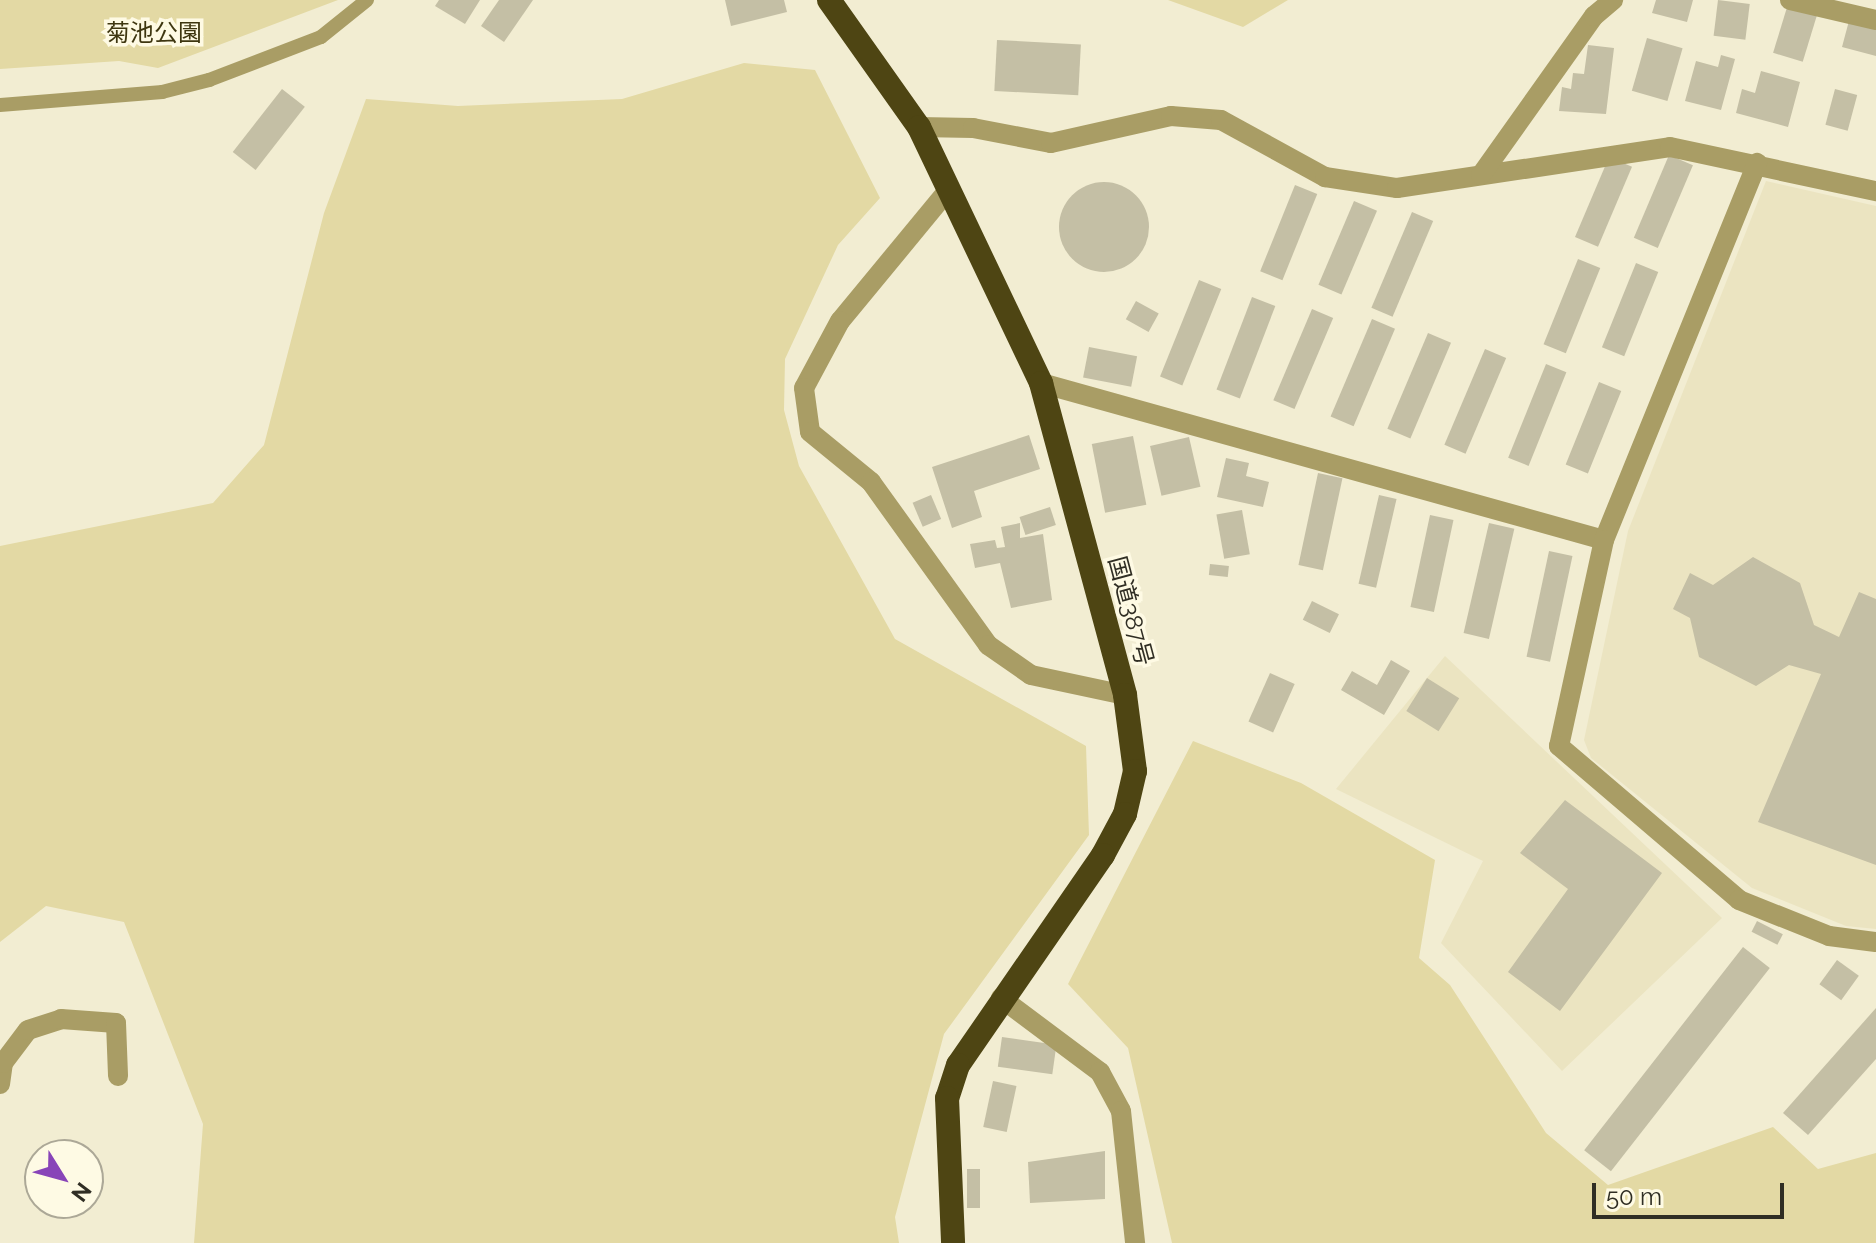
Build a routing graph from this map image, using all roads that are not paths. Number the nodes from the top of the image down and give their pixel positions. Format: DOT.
graph roads {
  1 [pos="367,0"];
  2 [pos="829,0"];
  3 [pos="1613,0"];
  4 [pos="1790,0"];
  5 [pos="1876,20"];
  6 [pos="0,105"];
  7 [pos="919,127"];
  8 [pos="1757,163"];
  9 [pos="1481,175"];
  10 [pos="949,189"];
  11 [pos="1876,191"];
  12 [pos="1041,383"];
  13 [pos="1604,540"];
  14 [pos="1125,695"];
  15 [pos="1876,942"];
  16 [pos="1001,998"];
  17 [pos="118,1076"];
  18 [pos="0,1084"];
  19 [pos="953,1243"];
  20 [pos="1135,1243"];
  1 -- 6 [label="lane"];
  2 -- 7 [label="highway, 国道387号"];
  3 -- 9 [label="street"];
  4 -- 5 [label="street"];
  7 -- 9 [label="street"];
  7 -- 10 [label="highway, 国道387号"];
  8 -- 9 [label="street"];
  8 -- 11 [label="street"];
  8 -- 13 [label="street"];
  10 -- 12 [label="highway, 国道387号"];
  10 -- 14 [label="street"];
  12 -- 13 [label="street"];
  12 -- 14 [label="highway, 国道387号"];
  13 -- 15 [label="street"];
  14 -- 16 [label="highway, 国道387号"];
  16 -- 19 [label="highway, 国道387号"];
  16 -- 20 [label="street"];
  17 -- 18 [label="street"];
}
